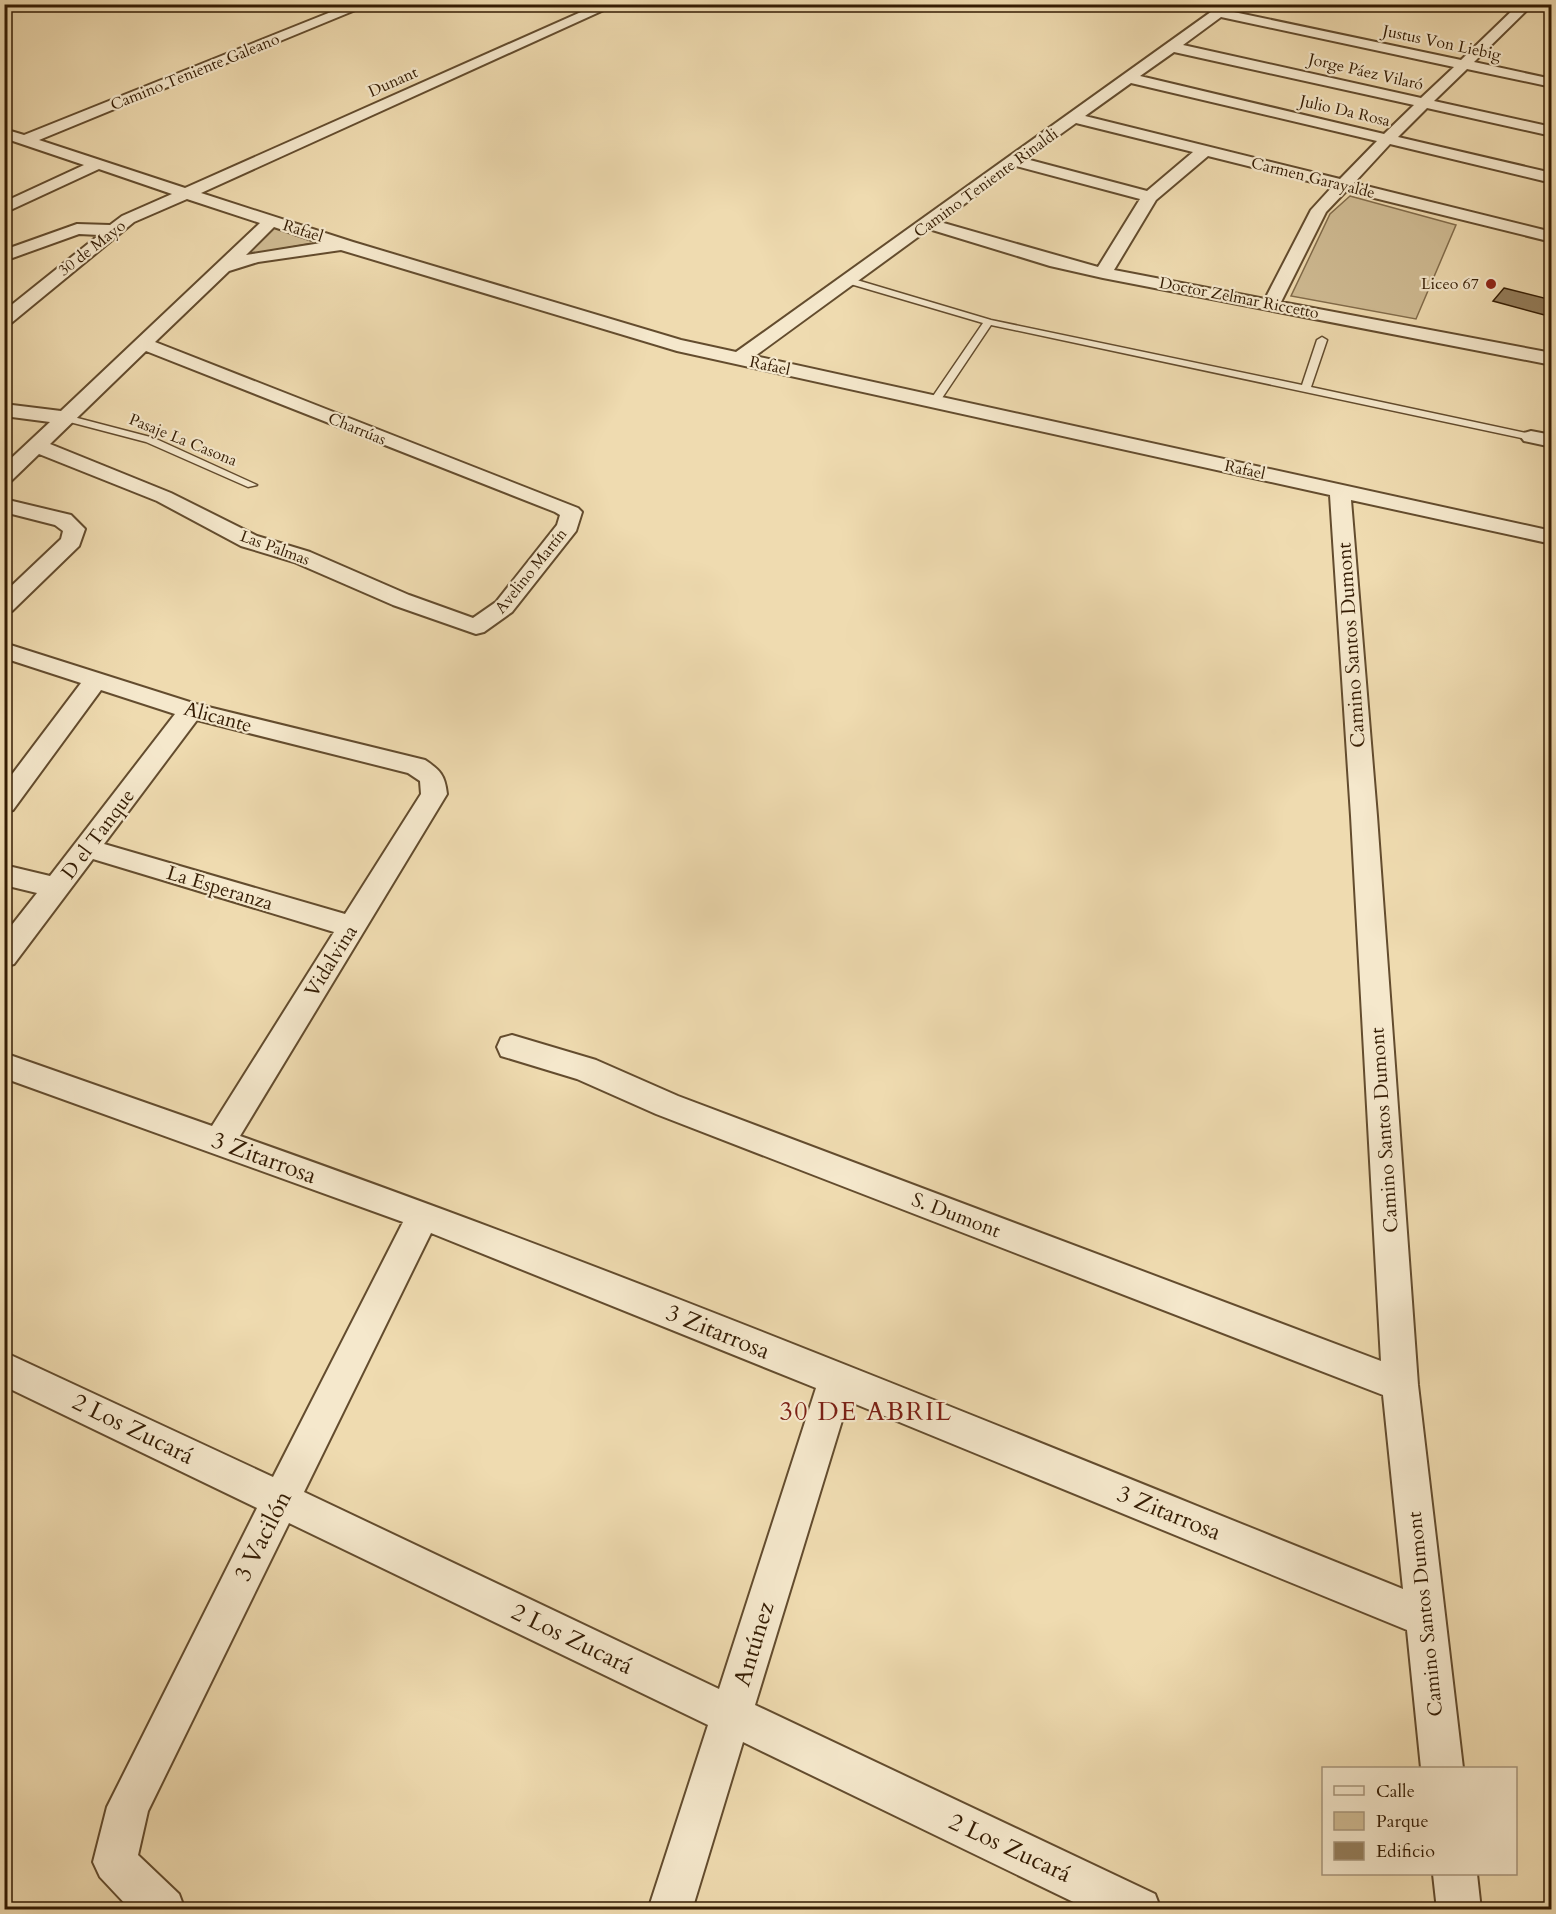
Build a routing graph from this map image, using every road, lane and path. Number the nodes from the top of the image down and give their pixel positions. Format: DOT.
graph roads {
  1 [pos="364,4"];
  2 [pos="611,4"];
  3 [pos="1527,4"];
  4 [pos="1225,9"];
  5 [pos="1172,47"];
  6 [pos="1464,65"];
  7 [pos="1130,78"];
  8 [pos="1551,83"];
  9 [pos="1424,104"];
  10 [pos="1074,118"];
  11 [pos="1551,132"];
  12 [pos="4,133"];
  13 [pos="27,139"];
  14 [pos="1387,139"];
  15 [pos="1204,151"];
  16 [pos="1015,161"];
  17 [pos="100,163"];
  18 [pos="1551,178"];
  19 [pos="1342,185"];
  20 [pos="190,193"];
  21 [pos="1150,197"];
  22 [pos="4,208"];
  23 [pos="271,221"];
  24 [pos="929,224"];
  25 [pos="112,230"];
  26 [pos="1551,237"];
  27 [pos="346,246"];
  28 [pos="4,256"];
  29 [pos="220,269"];
  30 [pos="1103,273"];
  31 [pos="850,281"];
  32 [pos="1271,304"];
  33 [pos="4,320"];
  34 [pos="989,322"];
  35 [pos="1322,340"];
  36 [pos="143,344"];
  37 [pos="739,359"];
  38 [pos="1551,359"];
  39 [pos="1306,388"];
  40 [pos="934,402"];
  41 [pos="4,410"];
  42 [pos="66,418"];
  43 [pos="1531,437"];
  44 [pos="1551,441"];
  45 [pos="36,446"];
  46 [pos="4,477"];
  47 [pos="252,485"];
  48 [pos="1340,490"];
  49 [pos="4,505"];
  50 [pos="571,512"];
  51 [pos="1551,538"];
  52 [pos="4,606"];
  53 [pos="483,623"];
  54 [pos="4,650"];
  55 [pos="96,680"];
  56 [pos="191,711"];
  57 [pos="432,777"];
  58 [pos="4,804"];
  59 [pos="87,848"];
  60 [pos="4,875"];
  61 [pos="57,888"];
  62 [pos="352,927"];
  63 [pos="4,956"];
  64 [pos="512,1047"];
  65 [pos="4,1065"];
  66 [pos="219,1142"];
  67 [pos="423,1215"];
  68 [pos="4,1368"];
  69 [pos="837,1379"];
  70 [pos="1400,1385"];
  71 [pos="281,1500"];
  72 [pos="1424,1617"];
  73 [pos="732,1715"];
  74 [pos="1442,1767"];
  75 [pos="1455,1875"];
  76 [pos="163,1910"];
  77 [pos="670,1910"];
  78 [pos="1139,1910"];
  79 [pos="1459,1910"];
  1 -- 13 [label="street, Camino Teniente Galeano"];
  2 -- 20 [label="street, Dunant"];
  3 -- 6 [label="street"];
  4 -- 5 [label="street, Camino Teniente Rinaldi"];
  4 -- 6 [label="street, Justus Von Liebig"];
  5 -- 7 [label="street, Camino Teniente Rinaldi"];
  5 -- 9 [label="street, Jorge Páez Vilaró"];
  6 -- 8 [label="street, Justus Von Liebig"];
  6 -- 9 [label="street"];
  7 -- 10 [label="street, Camino Teniente Rinaldi"];
  7 -- 14 [label="street, Julio Da Rosa"];
  9 -- 11 [label="street, Jorge Páez Vilaró"];
  9 -- 14 [label="street"];
  10 -- 15 [label="street, Carmen Garayalde"];
  10 -- 16 [label="street, Camino Teniente Rinaldi"];
  12 -- 13 [label="street, Rafael"];
  13 -- 17 [label="street, Rafael"];
  14 -- 18 [label="street, Julio Da Rosa"];
  14 -- 19 [label="street"];
  15 -- 19 [label="street, Carmen Garayalde"];
  15 -- 21 [label="street"];
  16 -- 21 [label="street"];
  16 -- 24 [label="street, Camino Teniente Rinaldi"];
  17 -- 20 [label="street, Rafael"];
  17 -- 22 [label="street"];
  19 -- 26 [label="street, Carmen Garayalde"];
  19 -- 32 [label="street"];
  20 -- 23 [label="street, Rafael"];
  20 -- 25 [label="street, 30 de Mayo"];
  21 -- 30 [label="street"];
  23 -- 27 [label="street, Rafael"];
  23 -- 29 [label="street"];
  24 -- 30 [label="street, Doctor Zelmar Riccetto"];
  24 -- 31 [label="street, Camino Teniente Rinaldi"];
  25 -- 28 [label="street"];
  25 -- 33 [label="street, 30 de Mayo"];
  27 -- 29 [label="street"];
  27 -- 37 [label="street, Rafael"];
  29 -- 36 [label="street"];
  30 -- 32 [label="street, Doctor Zelmar Riccetto"];
  31 -- 34 [label="lane"];
  31 -- 37 [label="street, Camino Teniente Rinaldi"];
  32 -- 38 [label="street, Doctor Zelmar Riccetto"];
  34 -- 39 [label="lane"];
  34 -- 40 [label="lane"];
  35 -- 39 [label="lane"];
  36 -- 42 [label="street"];
  36 -- 50 [label="street, Charrúas"];
  37 -- 40 [label="street, Rafael"];
  39 -- 43 [label="lane"];
  40 -- 48 [label="street, Rafael"];
  41 -- 42 [label="street"];
  42 -- 45 [label="street"];
  42 -- 47 [label="lane, Pasaje La Casona"];
  43 -- 44 [label="street"];
  45 -- 46 [label="street"];
  45 -- 53 [label="street, Las Palmas"];
  48 -- 51 [label="street, Rafael"];
  48 -- 70 [label="street, Camino Santos Dumont"];
  49 -- 52 [label="street"];
  50 -- 53 [label="street, Avelino Martín"];
  54 -- 55 [label="street, Alicante"];
  55 -- 56 [label="street, Alicante"];
  55 -- 58 [label="street"];
  56 -- 57 [label="street, Alicante"];
  56 -- 59 [label="street, D el Tanque"];
  57 -- 62 [label="street, Vidalvina"];
  59 -- 61 [label="street, D el Tanque"];
  59 -- 62 [label="street, La Esperanza"];
  60 -- 61 [label="street"];
  61 -- 63 [label="street, D el Tanque"];
  62 -- 66 [label="street, Vidalvina"];
  64 -- 70 [label="street, S. Dumont"];
  65 -- 66 [label="street, 3 Zitarrosa"];
  66 -- 67 [label="street, 3 Zitarrosa"];
  67 -- 69 [label="street, 3 Zitarrosa"];
  67 -- 71 [label="street, 3 Vacilón"];
  68 -- 71 [label="street, 2 Los Zucará"];
  69 -- 72 [label="street, 3 Zitarrosa"];
  69 -- 73 [label="street, Antúnez"];
  70 -- 72 [label="street, Camino Santos Dumont"];
  71 -- 73 [label="street, 2 Los Zucará"];
  71 -- 76 [label="street, 3 Vacilón"];
  72 -- 74 [label="street, Camino Santos Dumont"];
  73 -- 77 [label="street, Antúnez"];
  73 -- 78 [label="street, 2 Los Zucará"];
  75 -- 79 [label="street"];
}
